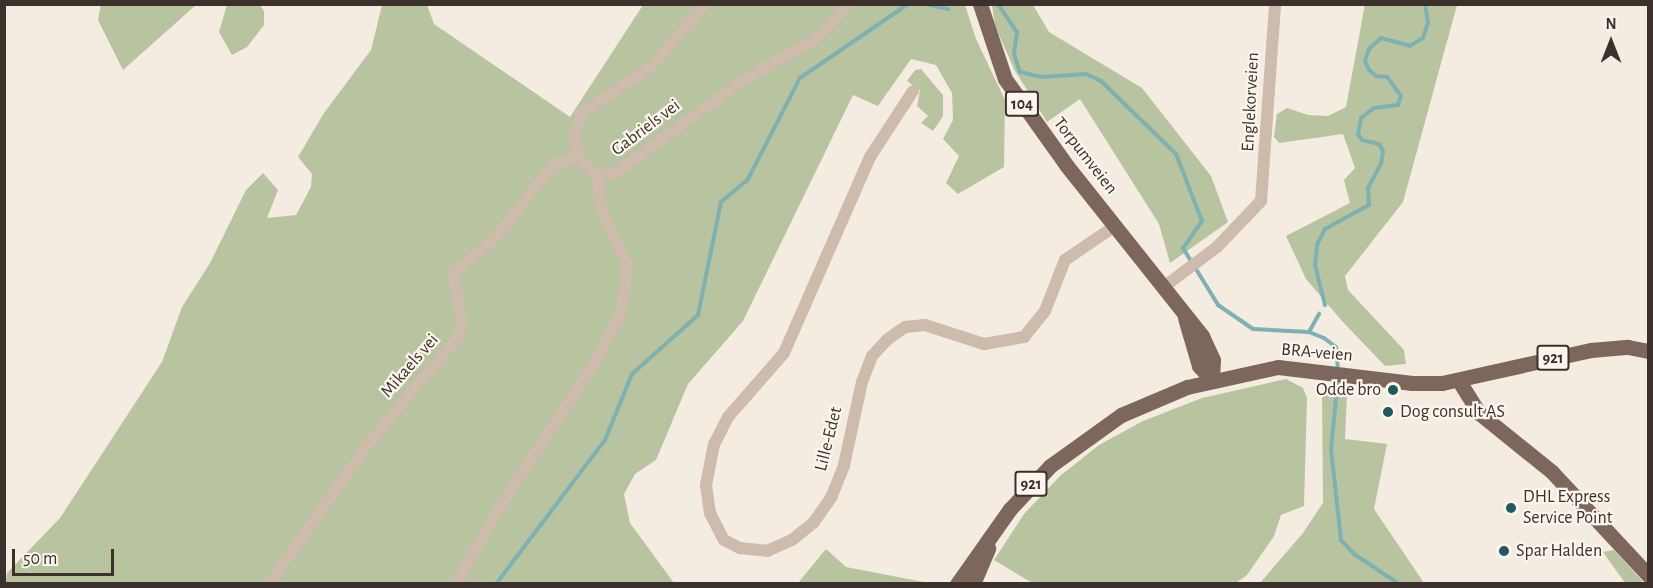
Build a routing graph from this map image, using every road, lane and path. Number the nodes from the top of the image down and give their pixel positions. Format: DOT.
graph roads {
  1 [pos="706,4"];
  2 [pos="849,4"];
  3 [pos="980,4"];
  4 [pos="1275,4"];
  5 [pos="913,91"];
  6 [pos="578,157"];
  7 [pos="598,177"];
  8 [pos="1115,226"];
  9 [pos="1165,286"];
  10 [pos="1648,351"];
  11 [pos="1212,380"];
  12 [pos="1459,381"];
  13 [pos="996,529"];
  14 [pos="1648,575"];
  15 [pos="269,584"];
  16 [pos="456,584"];
  17 [pos="957,584"];
  18 [pos="973,584"];
  1 -- 6 [label="street"];
  2 -- 7 [label="street, Gabriels vei"];
  3 -- 8 [label="main road, Torpumveien / 104"];
  4 -- 9 [label="street, Englekorveien"];
  5 -- 8 [label="street, Lille-Edet"];
  6 -- 7 [label="street"];
  6 -- 15 [label="street, Mikaels vei"];
  7 -- 16 [label="street"];
  8 -- 9 [label="main road, Torpumveien / 104"];
  9 -- 11 [label="main road, Torpumveien / 104"];
  10 -- 12 [label="main road, BRA-veien / 921"];
  11 -- 12 [label="main road, BRA-veien"];
  11 -- 13 [label="main road, BRA-veien / 921"];
  12 -- 14 [label="main road"];
  13 -- 17 [label="main road, BRA-veien / 921"];
  13 -- 18 [label="main road, BRA-veien / 921"];
}
